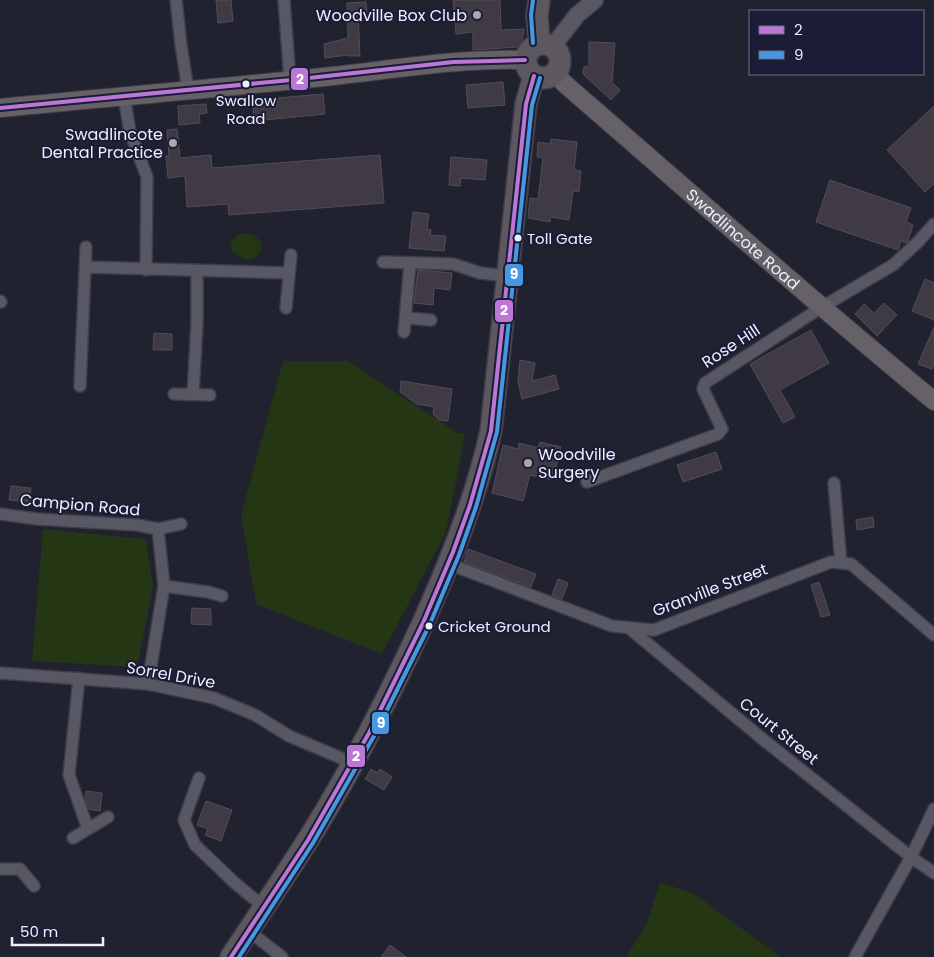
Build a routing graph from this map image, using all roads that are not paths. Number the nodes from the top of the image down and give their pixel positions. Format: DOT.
graph roads {
  1 [pos="176,0"];
  2 [pos="284,0"];
  3 [pos="539,0"];
  4 [pos="595,0"];
  5 [pos="546,45"];
  6 [pos="530,68"];
  7 [pos="555,74"];
  8 [pos="290,80"];
  9 [pos="188,90"];
  10 [pos="124,96"];
  11 [pos="0,108"];
  12 [pos="934,224"];
  13 [pos="86,247"];
  14 [pos="291,255"];
  15 [pos="383,262"];
  16 [pos="410,263"];
  17 [pos="86,267"];
  18 [pos="146,270"];
  19 [pos="197,271"];
  20 [pos="289,273"];
  21 [pos="508,276"];
  22 [pos="822,306"];
  23 [pos="286,308"];
  24 [pos="407,318"];
  25 [pos="431,320"];
  26 [pos="404,332"];
  27 [pos="80,386"];
  28 [pos="174,394"];
  29 [pos="193,394"];
  30 [pos="210,395"];
  31 [pos="934,401"];
  32 [pos="587,482"];
  33 [pos="834,483"];
  34 [pos="0,514"];
  35 [pos="181,524"];
  36 [pos="158,529"];
  37 [pos="841,563"];
  38 [pos="450,564"];
  39 [pos="164,586"];
  40 [pos="222,596"];
  41 [pos="629,628"];
  42 [pos="934,635"];
  43 [pos="0,673"];
  44 [pos="79,678"];
  45 [pos="148,684"];
  46 [pos="353,763"];
  47 [pos="199,778"];
  48 [pos="934,809"];
  49 [pos="108,817"];
  50 [pos="88,828"];
  51 [pos="73,838"];
  52 [pos="911,857"];
  53 [pos="0,869"];
  54 [pos="934,873"];
  55 [pos="34,886"];
  56 [pos="264,907"];
  57 [pos="249,931"];
  58 [pos="231,957"];
  59 [pos="282,957"];
  60 [pos="855,957"];
  1 -- 9 [label="street"];
  2 -- 8 [label="street"];
  3 -- 5 [label="highway"];
  4 -- 5 [label="street"];
  5 -- 6 [label="highway"];
  5 -- 7 [label="highway"];
  6 -- 7 [label="highway"];
  6 -- 8 [label="main road"];
  6 -- 21 [label="highway"];
  7 -- 22 [label="main road, Swadlincote Road"];
  8 -- 9 [label="main road"];
  9 -- 10 [label="main road"];
  10 -- 11 [label="main road"];
  10 -- 18 [label="street"];
  12 -- 22 [label="street, Rose Hill"];
  13 -- 17 [label="street"];
  14 -- 20 [label="street"];
  15 -- 16 [label="street"];
  16 -- 21 [label="street"];
  16 -- 24 [label="street"];
  17 -- 18 [label="street"];
  17 -- 27 [label="street"];
  18 -- 19 [label="street"];
  19 -- 20 [label="street"];
  19 -- 29 [label="street"];
  20 -- 23 [label="street"];
  21 -- 38 [label="highway"];
  22 -- 31 [label="main road, Swadlincote Road"];
  22 -- 32 [label="street, Rose Hill"];
  24 -- 25 [label="street"];
  24 -- 26 [label="street"];
  28 -- 29 [label="street"];
  29 -- 30 [label="street"];
  33 -- 37 [label="street"];
  34 -- 36 [label="street, Campion Road"];
  35 -- 36 [label="street, Campion Road"];
  36 -- 39 [label="street, Campion Road"];
  37 -- 41 [label="street, Granville Street"];
  37 -- 42 [label="street"];
  38 -- 41 [label="street, Granville Street"];
  38 -- 46 [label="highway"];
  39 -- 40 [label="street"];
  39 -- 45 [label="street, Campion Road"];
  41 -- 52 [label="street, Court Street"];
  43 -- 44 [label="street, Sorrel Drive"];
  44 -- 45 [label="street, Sorrel Drive"];
  44 -- 50 [label="street"];
  45 -- 46 [label="street, Sorrel Drive"];
  46 -- 56 [label="highway"];
  47 -- 56 [label="street"];
  48 -- 52 [label="street"];
  49 -- 50 [label="street"];
  50 -- 51 [label="street"];
  52 -- 54 [label="street, Court Street"];
  52 -- 60 [label="street"];
  53 -- 55 [label="street"];
  56 -- 57 [label="highway"];
  57 -- 58 [label="highway"];
  57 -- 59 [label="street"];
}
